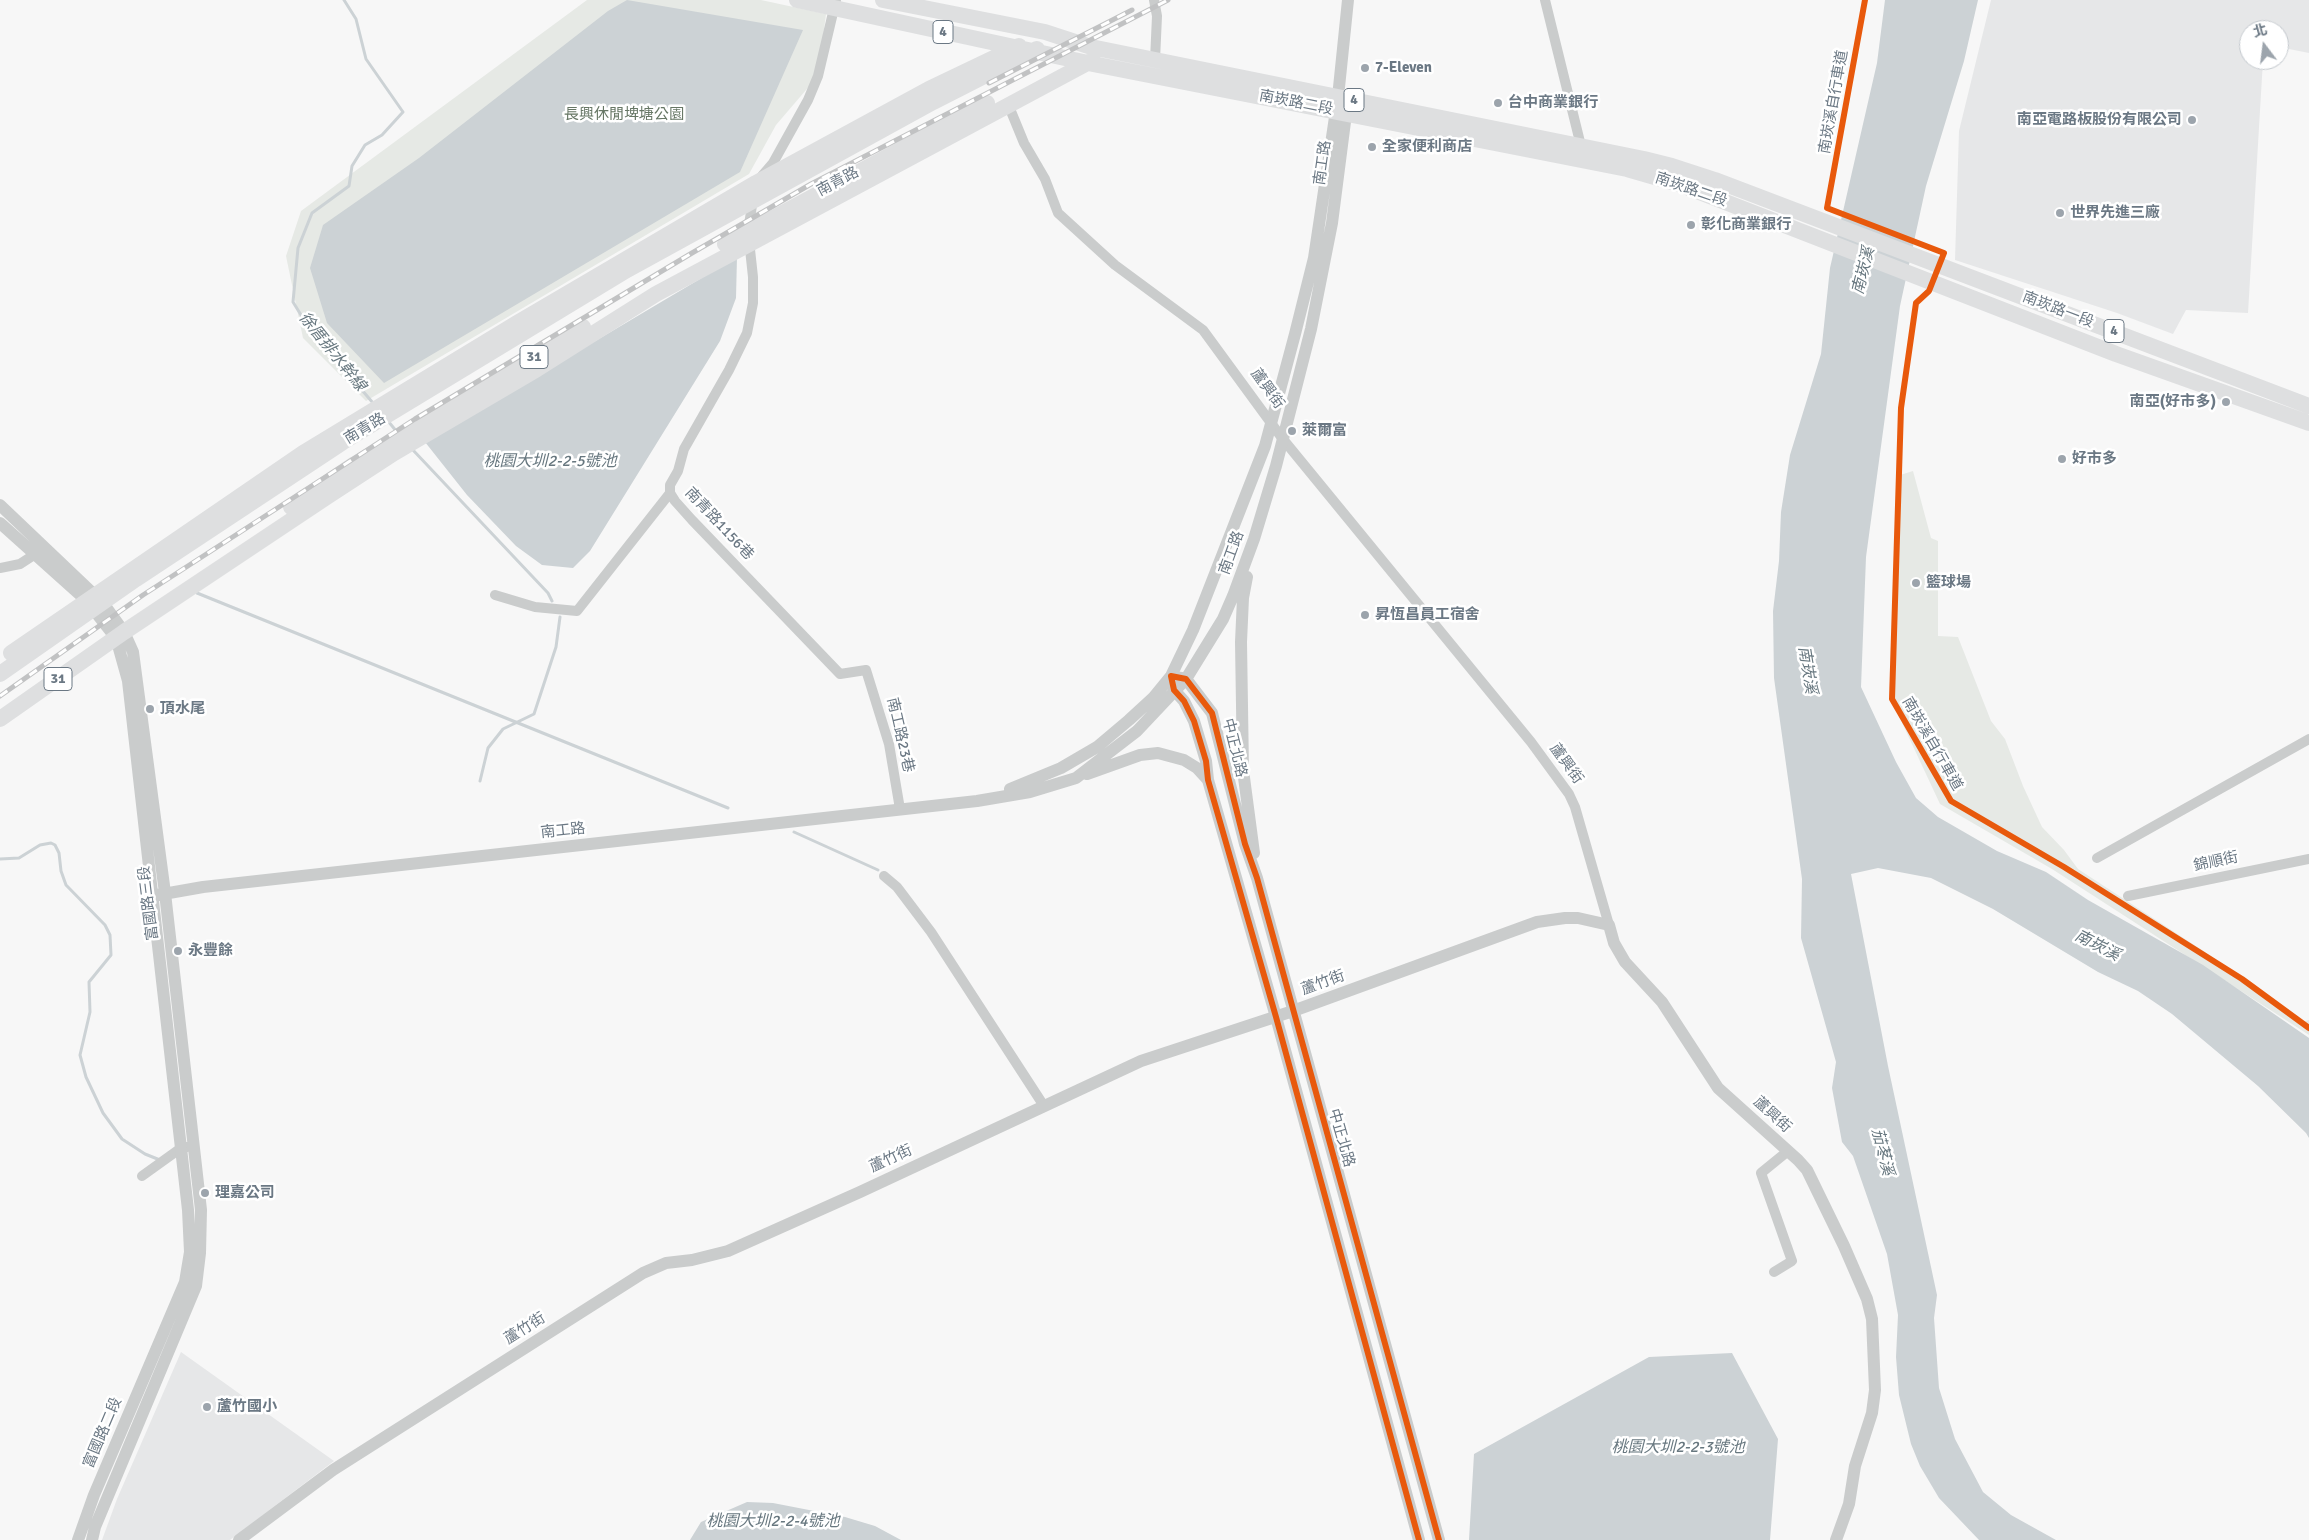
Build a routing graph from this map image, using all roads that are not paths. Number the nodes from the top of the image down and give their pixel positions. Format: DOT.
graph roads {
  1 [pos="797,0"];
  2 [pos="883,0"];
  3 [pos="1154,0"];
  4 [pos="1348,0"];
  5 [pos="1545,0"];
  6 [pos="835,4"];
  7 [pos="1052,34"];
  8 [pos="1017,47"];
  9 [pos="1035,50"];
  10 [pos="1084,56"];
  11 [pos="1155,60"];
  12 [pos="1008,104"];
  13 [pos="1340,107"];
  14 [pos="1581,146"];
  15 [pos="756,183"];
  16 [pos="752,202"];
  17 [pos="749,237"];
  18 [pos="1919,258"];
  19 [pos="1919,278"];
  20 [pos="599,287"];
  21 [pos="550,303"];
  22 [pos="589,323"];
  23 [pos="566,351"];
  24 [pos="2309,406"];
  25 [pos="1270,422"];
  26 [pos="2309,423"];
  27 [pos="1282,438"];
  28 [pos="362,474"];
  29 [pos="315,491"];
  30 [pos="670,493"];
  31 [pos="0,505"];
  32 [pos="0,523"];
  33 [pos="1254,539"];
  34 [pos="172,542"];
  35 [pos="41,550"];
  36 [pos="0,568"];
  37 [pos="136,580"];
  38 [pos="495,595"];
  39 [pos="95,601"];
  40 [pos="117,631"];
  41 [pos="0,660"];
  42 [pos="866,670"];
  43 [pos="0,674"];
  44 [pos="1171,676"];
  45 [pos="1186,679"];
  46 [pos="1174,690"];
  47 [pos="0,706"];
  48 [pos="0,719"];
  49 [pos="2309,739"];
  50 [pos="1076,778"];
  51 [pos="1208,780"];
  52 [pos="977,800"];
  53 [pos="900,809"];
  54 [pos="2097,858"];
  55 [pos="2309,859"];
  56 [pos="884,876"];
  57 [pos="1257,878"];
  58 [pos="165,893"];
  59 [pos="152,896"];
  60 [pos="2128,896"];
  61 [pos="1609,925"];
  62 [pos="1293,1011"];
  63 [pos="1276,1017"];
  64 [pos="1044,1106"];
  65 [pos="187,1147"];
  66 [pos="1788,1151"];
  67 [pos="142,1176"];
  68 [pos="1774,1272"];
  69 [pos="166,1342"];
  70 [pos="78,1540"];
  71 [pos="92,1540"];
  72 [pos="238,1540"];
  73 [pos="1419,1540"];
  74 [pos="1439,1540"];
  75 [pos="1836,1540"];
  1 -- 6 [label="main road, 南崁路二段 / 4"];
  2 -- 7 [label="main road, 南崁路二段 / 4"];
  3 -- 11 [label="street"];
  4 -- 13 [label="street"];
  5 -- 14 [label="street"];
  6 -- 8 [label="main road, 南崁路二段 / 4"];
  6 -- 15 [label="street"];
  7 -- 8 [label="main road, 31"];
  7 -- 9 [label="main road, 南青路 / 31"];
  7 -- 10 [label="main road, 南崁路二段 / 4"];
  8 -- 9 [label="main road, 南崁路二段 / 4"];
  8 -- 15 [label="main road, 31"];
  9 -- 10 [label="main road, 南崁路二段 / 4"];
  9 -- 16 [label="main road, 南青路 / 31"];
  10 -- 11 [label="main road, 南崁路二段 / 4"];
  10 -- 12 [label="main road, 31"];
  10 -- 13 [label="main road, 南崁路二段 / 4"];
  10 -- 17 [label="main road, 南青路 / 31"];
  11 -- 13 [label="main road, 南崁路二段 / 4"];
  12 -- 17 [label="main road, 31"];
  12 -- 25 [label="street, 蘆興街"];
  13 -- 14 [label="main road, 南崁路二段 / 4"];
  13 -- 19 [label="main road, 南崁路二段 / 4"];
  13 -- 25 [label="street, 南工路"];
  13 -- 27 [label="street, 南工路"];
  14 -- 18 [label="main road, 南崁路二段 / 4"];
  15 -- 16 [label="street, 南青路1156巷"];
  15 -- 21 [label="main road, 31"];
  16 -- 17 [label="street, 南青路1156巷"];
  16 -- 20 [label="main road, 南青路 / 31"];
  17 -- 22 [label="main road, 南青路 / 31"];
  17 -- 23 [label="main road, 31"];
  17 -- 30 [label="street, 南青路1156巷"];
  18 -- 24 [label="main road, 南崁路一段 / 4"];
  19 -- 26 [label="main road, 南崁路一段 / 4"];
  20 -- 21 [label="main road, 南青路"];
  20 -- 37 [label="main road, 南青路 / 31"];
  21 -- 34 [label="main road, 31"];
  22 -- 23 [label="main road, 南青路"];
  22 -- 29 [label="main road, 南青路 / 31"];
  23 -- 28 [label="main road, 31"];
  25 -- 27 [label="street, 蘆興街"];
  25 -- 44 [label="street, 南工路"];
  27 -- 33 [label="street, 南工路"];
  27 -- 61 [label="street, 蘆興街"];
  28 -- 29 [label="main road, 南青路"];
  28 -- 40 [label="main road, 31"];
  29 -- 40 [label="main road, 南青路 / 31"];
  30 -- 38 [label="street"];
  30 -- 42 [label="street, 南青路1156巷"];
  31 -- 35 [label="street, 富國路三段"];
  32 -- 35 [label="street, 富國路三段"];
  33 -- 45 [label="street, 南工路"];
  33 -- 57 [label="street"];
  34 -- 37 [label="main road, 南青路"];
  34 -- 39 [label="main road, 31"];
  35 -- 36 [label="street"];
  35 -- 39 [label="street, 富國路三段"];
  37 -- 39 [label="main road, 南青路 / 31"];
  39 -- 40 [label="street, 富國路三段"];
  39 -- 41 [label="main road, 31"];
  39 -- 43 [label="main road, 南青路 / 31"];
  40 -- 47 [label="main road, 南青路 / 31"];
  40 -- 48 [label="main road, 31"];
  40 -- 58 [label="street, 富國路三段"];
  40 -- 59 [label="street, 富國路三段"];
  42 -- 53 [label="street, 南工路23巷"];
  44 -- 45 [label="street"];
  44 -- 46 [label="street, 中正北路"];
  44 -- 52 [label="street, 南工路"];
  45 -- 46 [label="street, 南工路"];
  45 -- 57 [label="street, 中正北路"];
  46 -- 50 [label="street, 南工路"];
  46 -- 51 [label="street, 中正北路"];
  49 -- 54 [label="street"];
  50 -- 51 [label="street"];
  50 -- 52 [label="street, 南工路"];
  51 -- 63 [label="street, 中正北路"];
  52 -- 53 [label="street, 南工路"];
  53 -- 58 [label="street, 南工路"];
  55 -- 60 [label="street, 錦順街"];
  56 -- 64 [label="street"];
  57 -- 62 [label="street, 中正北路"];
  58 -- 59 [label="street, 南工路"];
  58 -- 65 [label="street, 富國路三段"];
  59 -- 65 [label="street, 富國路三段"];
  61 -- 62 [label="street, 蘆竹街"];
  61 -- 66 [label="street, 蘆興街"];
  62 -- 63 [label="street, 蘆竹街"];
  62 -- 74 [label="street, 中正北路"];
  63 -- 64 [label="street, 蘆竹街"];
  63 -- 73 [label="street, 中正北路"];
  64 -- 72 [label="street, 蘆竹街"];
  65 -- 67 [label="street"];
  65 -- 69 [label="street, 富國路三段"];
  66 -- 68 [label="street"];
  66 -- 75 [label="street, 蘆興街"];
  69 -- 70 [label="street, 富國路二段"];
  69 -- 71 [label="street, 富國路二段"];
}
